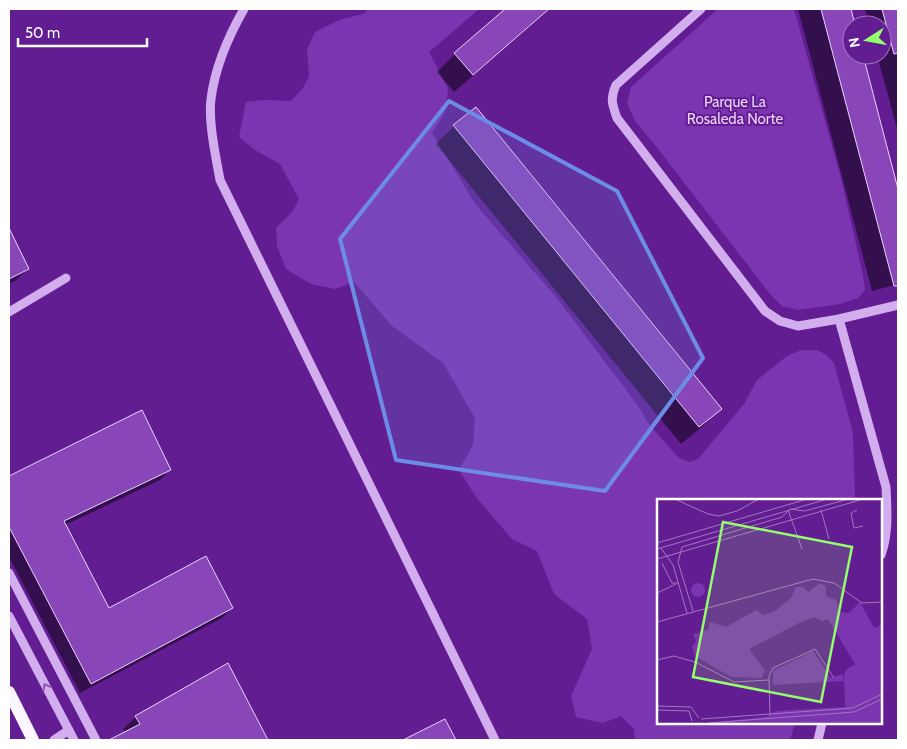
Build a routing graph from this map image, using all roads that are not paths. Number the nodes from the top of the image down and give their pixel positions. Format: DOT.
graph roads {
  1 [pos="244,9"];
  2 [pos="701,9"];
  3 [pos="66,278"];
  4 [pos="898,306"];
  5 [pos="9,312"];
  6 [pos="839,319"];
  7 [pos="882,552"];
  8 [pos="9,573"];
  9 [pos="9,616"];
  10 [pos="9,692"];
  11 [pos="822,724"];
  12 [pos="69,730"];
  13 [pos="33,740"];
  14 [pos="54,740"];
  15 [pos="74,740"];
  16 [pos="96,740"];
  17 [pos="495,740"];
  18 [pos="818,740"];
  1 -- 17 [label="street"];
  2 -- 6 [label="street"];
  3 -- 5 [label="street"];
  4 -- 6 [label="street"];
  6 -- 7 [label="street"];
  8 -- 16 [label="street"];
  12 -- 9 [label="street, one-way"];
  10 -- 13 [label="main road"];
  11 -- 18 [label="street"];
  12 -- 14 [label="street"];
  12 -- 15 [label="street"];
}
